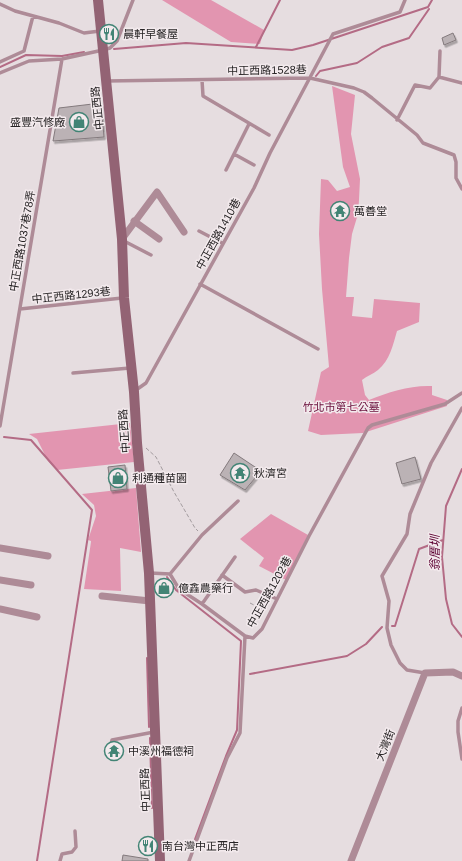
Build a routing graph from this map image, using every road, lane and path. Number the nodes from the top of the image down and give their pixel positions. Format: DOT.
graph roads {
  1 [pos="98,0"];
  2 [pos="133,0"];
  3 [pos="405,0"];
  4 [pos="0,4"];
  5 [pos="33,16"];
  6 [pos="101,31"];
  7 [pos="103,50"];
  8 [pos="440,51"];
  9 [pos="62,59"];
  10 [pos="0,62"];
  11 [pos="0,73"];
  12 [pos="439,77"];
  13 [pos="310,78"];
  14 [pos="202,80"];
  15 [pos="106,81"];
  16 [pos="462,83"];
  17 [pos="397,120"];
  18 [pos="250,124"];
  19 [pos="269,135"];
  20 [pos="234,154"];
  21 [pos="254,165"];
  22 [pos="226,170"];
  23 [pos="462,189"];
  24 [pos="134,221"];
  25 [pos="198,231"];
  26 [pos="184,232"];
  27 [pos="122,239"];
  28 [pos="159,239"];
  29 [pos="222,243"];
  30 [pos="151,255"];
  31 [pos="200,284"];
  32 [pos="124,298"];
  33 [pos="20,309"];
  34 [pos="318,349"];
  35 [pos="131,368"];
  36 [pos="73,373"];
  37 [pos="134,392"];
  38 [pos="462,393"];
  39 [pos="462,408"];
  40 [pos="0,426"];
  41 [pos="137,443"];
  42 [pos="238,501"];
  43 [pos="202,535"];
  44 [pos="0,548"];
  45 [pos="48,556"];
  46 [pos="235,557"];
  47 [pos="149,573"];
  48 [pos="170,574"];
  49 [pos="222,576"];
  50 [pos="0,580"];
  51 [pos="31,585"];
  52 [pos="102,596"];
  53 [pos="277,599"];
  54 [pos="150,601"];
  55 [pos="250,603"];
  56 [pos="202,604"];
  57 [pos="0,609"];
  58 [pos="270,612"];
  59 [pos="37,617"];
  60 [pos="245,636"];
  61 [pos="425,673"];
  62 [pos="462,676"];
  63 [pos="462,708"];
  64 [pos="155,731"];
  65 [pos="111,745"];
  66 [pos="462,759"];
  67 [pos="75,831"];
  68 [pos="60,861"];
  69 [pos="160,861"];
  70 [pos="189,861"];
  71 [pos="351,861"];
  1 -- 6 [label="main road, 中正西路"];
  2 -- 7 [label="lane"];
  3 -- 13 [label="lane, 中正西路1410巷"];
  4 -- 5 [label="lane"];
  5 -- 6 [label="lane"];
  5 -- 10 [label="lane"];
  6 -- 7 [label="main road, 中正西路"];
  7 -- 9 [label="lane"];
  7 -- 15 [label="main road, 中正西路"];
  8 -- 12 [label="lane"];
  9 -- 11 [label="lane"];
  9 -- 33 [label="lane, 中正西路1037巷78弄"];
  12 -- 16 [label="lane"];
  12 -- 17 [label="lane"];
  13 -- 14 [label="lane, 中正西路1528巷"];
  13 -- 17 [label="lane, 中正西路1528巷"];
  13 -- 29 [label="lane, 中正西路1410巷"];
  14 -- 15 [label="lane, 中正西路1528巷"];
  14 -- 18 [label="lane"];
  15 -- 27 [label="main road, 中正西路"];
  17 -- 23 [label="lane, 中正西路1528巷"];
  18 -- 19 [label="lane"];
  18 -- 20 [label="lane"];
  20 -- 21 [label="lane"];
  20 -- 22 [label="lane"];
  24 -- 26 [label="street"];
  24 -- 27 [label="street"];
  24 -- 28 [label="street"];
  25 -- 29 [label="lane"];
  27 -- 30 [label="lane"];
  27 -- 32 [label="main road, 中正西路"];
  29 -- 31 [label="lane, 中正西路1410巷"];
  31 -- 34 [label="lane"];
  31 -- 37 [label="lane, 中正西路1410巷"];
  32 -- 33 [label="lane, 中正西路1293巷"];
  32 -- 35 [label="main road, 中正西路"];
  33 -- 40 [label="lane, 中正西路1037巷78弄"];
  35 -- 36 [label="lane"];
  35 -- 37 [label="main road, 中正西路"];
  37 -- 41 [label="main road, 中正西路"];
  38 -- 53 [label="lane, 中正西路1202巷"];
  39 -- 61 [label="lane"];
  41 -- 43 [label="path"];
  41 -- 47 [label="main road, 中正西路"];
  42 -- 43 [label="lane"];
  43 -- 48 [label="lane"];
  44 -- 45 [label="street"];
  46 -- 49 [label="lane"];
  47 -- 48 [label="lane"];
  47 -- 54 [label="main road, 中正西路"];
  48 -- 56 [label="lane"];
  49 -- 53 [label="lane"];
  49 -- 56 [label="lane"];
  50 -- 51 [label="street"];
  52 -- 54 [label="street"];
  53 -- 58 [label="lane, 中正西路1202巷"];
  54 -- 64 [label="main road, 中正西路"];
  55 -- 58 [label="path"];
  56 -- 60 [label="lane"];
  57 -- 59 [label="street"];
  58 -- 60 [label="lane, 中正西路1202巷"];
  60 -- 70 [label="lane, 中正西路1202巷"];
  61 -- 62 [label="street"];
  61 -- 71 [label="street, 大灣街"];
  63 -- 66 [label="lane"];
  64 -- 65 [label="lane"];
  64 -- 69 [label="main road, 中正西路"];
  67 -- 68 [label="lane"];
}
